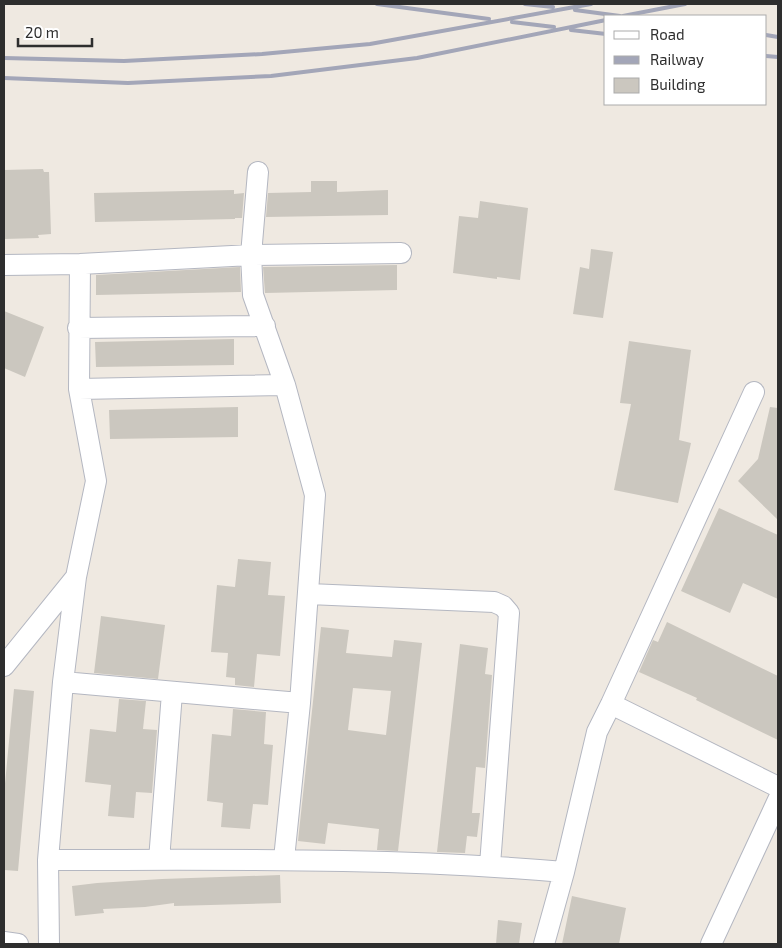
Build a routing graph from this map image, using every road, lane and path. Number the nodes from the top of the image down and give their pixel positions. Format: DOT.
graph roads {
  1 [pos="258,172"];
  2 [pos="401,253"];
  3 [pos="250,256"];
  4 [pos="80,264"];
  5 [pos="4,265"];
  6 [pos="265,326"];
  7 [pos="78,328"];
  8 [pos="285,384"];
  9 [pos="78,389"];
  10 [pos="754,392"];
  11 [pos="76,577"];
  12 [pos="309,594"];
  13 [pos="4,666"];
  14 [pos="63,682"];
  15 [pos="172,693"];
  16 [pos="300,703"];
  17 [pos="611,704"];
  18 [pos="778,786"];
  19 [pos="778,800"];
  20 [pos="284,859"];
  21 [pos="48,860"];
  22 [pos="159,860"];
  23 [pos="490,865"];
  24 [pos="564,872"];
  25 [pos="4,942"];
  26 [pos="18,944"];
  27 [pos="49,944"];
  28 [pos="544,944"];
  29 [pos="711,944"];
  1 -- 3 [label="street"];
  2 -- 3 [label="street"];
  3 -- 4 [label="street"];
  3 -- 6 [label="street"];
  4 -- 5 [label="street"];
  4 -- 7 [label="street"];
  6 -- 7 [label="street"];
  6 -- 8 [label="street"];
  7 -- 9 [label="street"];
  8 -- 9 [label="street"];
  8 -- 12 [label="street"];
  9 -- 11 [label="street"];
  10 -- 17 [label="street"];
  11 -- 13 [label="street"];
  11 -- 14 [label="street"];
  12 -- 16 [label="street"];
  12 -- 23 [label="street"];
  14 -- 15 [label="street"];
  14 -- 21 [label="street"];
  15 -- 16 [label="street"];
  15 -- 22 [label="street"];
  16 -- 20 [label="street"];
  17 -- 18 [label="street"];
  17 -- 24 [label="street"];
  19 -- 29 [label="street"];
  20 -- 22 [label="street"];
  20 -- 23 [label="street"];
  21 -- 22 [label="street"];
  21 -- 27 [label="street"];
  23 -- 24 [label="street"];
  24 -- 28 [label="street"];
  25 -- 26 [label="street"];
}
